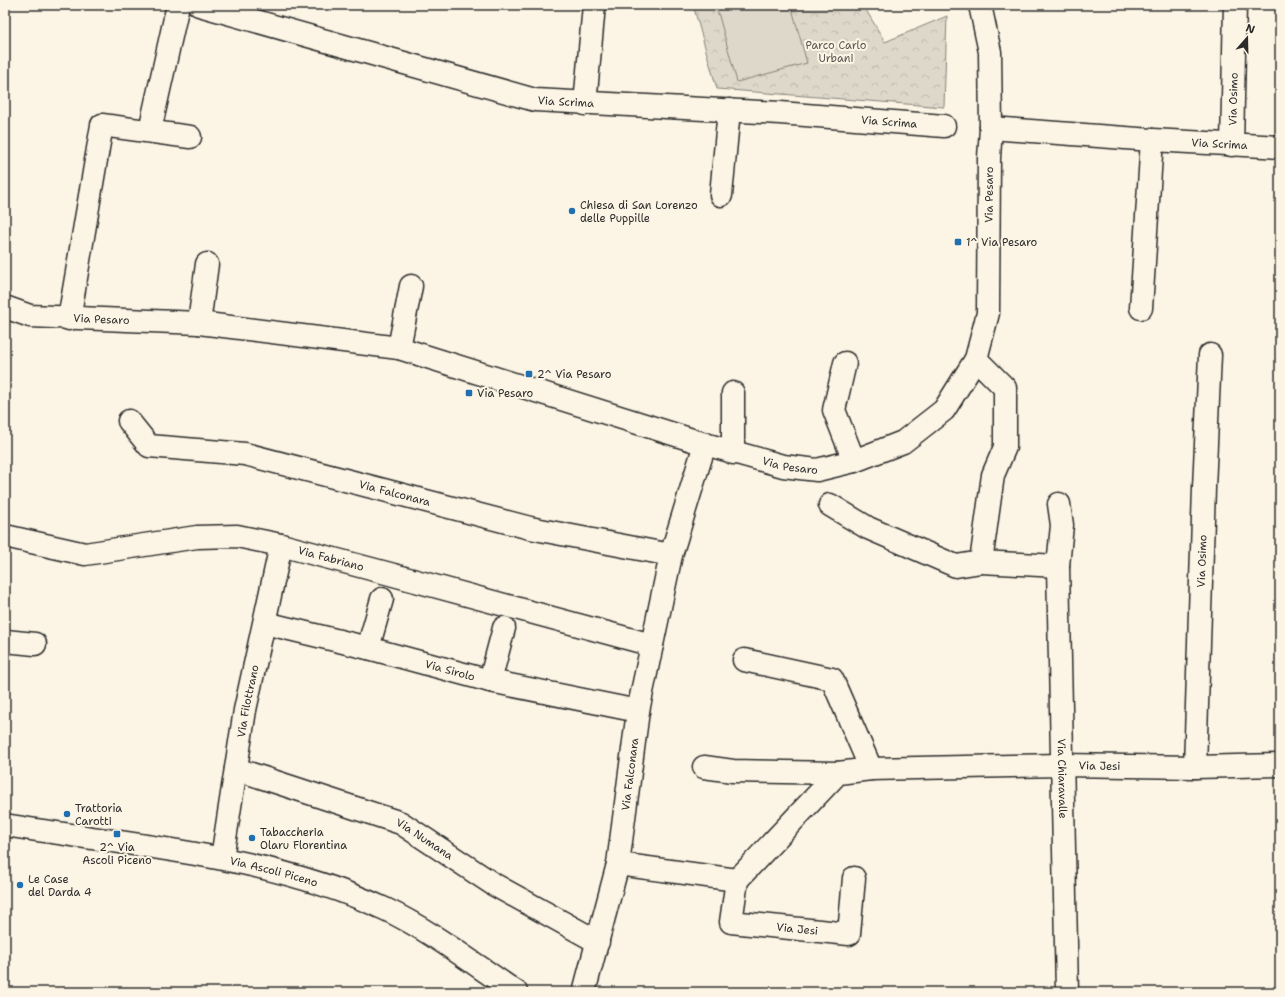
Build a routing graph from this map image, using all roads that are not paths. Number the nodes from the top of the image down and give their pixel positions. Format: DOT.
graph roads {
  1 [pos="178,5"];
  2 [pos="199,5"];
  3 [pos="594,5"];
  4 [pos="980,5"];
  5 [pos="1235,5"];
  6 [pos="585,104"];
  7 [pos="729,110"];
  8 [pos="944,126"];
  9 [pos="991,128"];
  10 [pos="150,130"];
  11 [pos="190,137"];
  12 [pos="1152,140"];
  13 [pos="1232,145"];
  14 [pos="1280,147"];
  15 [pos="721,195"];
  16 [pos="207,264"];
  17 [pos="411,286"];
  18 [pos="5,307"];
  19 [pos="1141,308"];
  20 [pos="69,319"];
  21 [pos="199,323"];
  22 [pos="399,348"];
  23 [pos="1210,354"];
  24 [pos="976,359"];
  25 [pos="845,363"];
  26 [pos="733,393"];
  27 [pos="129,421"];
  28 [pos="705,444"];
  29 [pos="733,453"];
  30 [pos="854,462"];
  31 [pos="1059,504"];
  32 [pos="830,505"];
  33 [pos="5,536"];
  34 [pos="281,545"];
  35 [pos="671,556"];
  36 [pos="981,562"];
  37 [pos="1058,566"];
  38 [pos="382,599"];
  39 [pos="265,623"];
  40 [pos="504,628"];
  41 [pos="5,641"];
  42 [pos="35,644"];
  43 [pos="652,645"];
  44 [pos="368,648"];
  45 [pos="744,660"];
  46 [pos="490,681"];
  47 [pos="638,711"];
  48 [pos="1062,765"];
  49 [pos="1280,765"];
  50 [pos="704,767"];
  51 [pos="1195,767"];
  52 [pos="236,769"];
  53 [pos="871,769"];
  54 [pos="838,773"];
  55 [pos="5,825"];
  56 [pos="222,858"];
  57 [pos="618,864"];
  58 [pos="854,878"];
  59 [pos="737,880"];
  60 [pos="598,942"];
  61 [pos="516,992"];
  62 [pos="584,992"];
  63 [pos="1067,992"];
  1 -- 10 [label="street"];
  2 -- 6 [label="street, Via Scrima"];
  3 -- 6 [label="street"];
  4 -- 9 [label="street, Via Pesaro"];
  5 -- 13 [label="street, Via Osimo"];
  6 -- 7 [label="street, Via Scrima"];
  7 -- 8 [label="street, Via Scrima"];
  7 -- 15 [label="street"];
  9 -- 12 [label="street, Via Scrima"];
  9 -- 24 [label="street, Via Pesaro"];
  10 -- 11 [label="street"];
  10 -- 20 [label="street"];
  12 -- 13 [label="street, Via Scrima"];
  12 -- 19 [label="street"];
  13 -- 14 [label="street, Via Scrima"];
  16 -- 21 [label="street"];
  17 -- 22 [label="street"];
  18 -- 20 [label="street, Via Pesaro"];
  20 -- 21 [label="street, Via Pesaro"];
  21 -- 22 [label="street, Via Pesaro"];
  22 -- 28 [label="street, Via Pesaro"];
  23 -- 51 [label="street, Via Osimo"];
  24 -- 30 [label="street, Via Pesaro"];
  24 -- 36 [label="street"];
  25 -- 30 [label="street"];
  26 -- 29 [label="street"];
  27 -- 35 [label="street, Via Falconara"];
  28 -- 29 [label="street, Via Pesaro"];
  28 -- 35 [label="street, Via Falconara"];
  29 -- 30 [label="street, Via Pesaro"];
  31 -- 37 [label="street, Via Chiaravalle"];
  32 -- 36 [label="street"];
  33 -- 34 [label="street, Via Fabriano"];
  34 -- 39 [label="street, Via Filottrano"];
  34 -- 43 [label="street, Via Fabriano"];
  35 -- 43 [label="street, Via Falconara"];
  36 -- 37 [label="street"];
  37 -- 48 [label="street, Via Chiaravalle"];
  38 -- 44 [label="street"];
  39 -- 44 [label="street, Via Sirolo"];
  39 -- 52 [label="street, Via Filottrano"];
  40 -- 46 [label="street"];
  41 -- 42 [label="street"];
  43 -- 47 [label="street, Via Falconara"];
  44 -- 46 [label="street, Via Sirolo"];
  45 -- 53 [label="street"];
  46 -- 47 [label="street, Via Sirolo"];
  47 -- 57 [label="street, Via Falconara"];
  48 -- 51 [label="street, Via Jesi"];
  48 -- 53 [label="street, Via Jesi"];
  48 -- 63 [label="street, Via Chiaravalle"];
  49 -- 51 [label="street, Via Jesi"];
  50 -- 54 [label="street, Via Jesi"];
  52 -- 56 [label="street, Via Filottrano"];
  52 -- 60 [label="street, Via Numana"];
  53 -- 54 [label="street, Via Jesi"];
  54 -- 59 [label="street"];
  55 -- 56 [label="street, Via Ascoli Piceno"];
  56 -- 61 [label="street, Via Ascoli Piceno"];
  57 -- 59 [label="street"];
  57 -- 60 [label="street, Via Falconara"];
  58 -- 59 [label="street, Via Jesi"];
  60 -- 62 [label="street, Via Falconara"];
}
